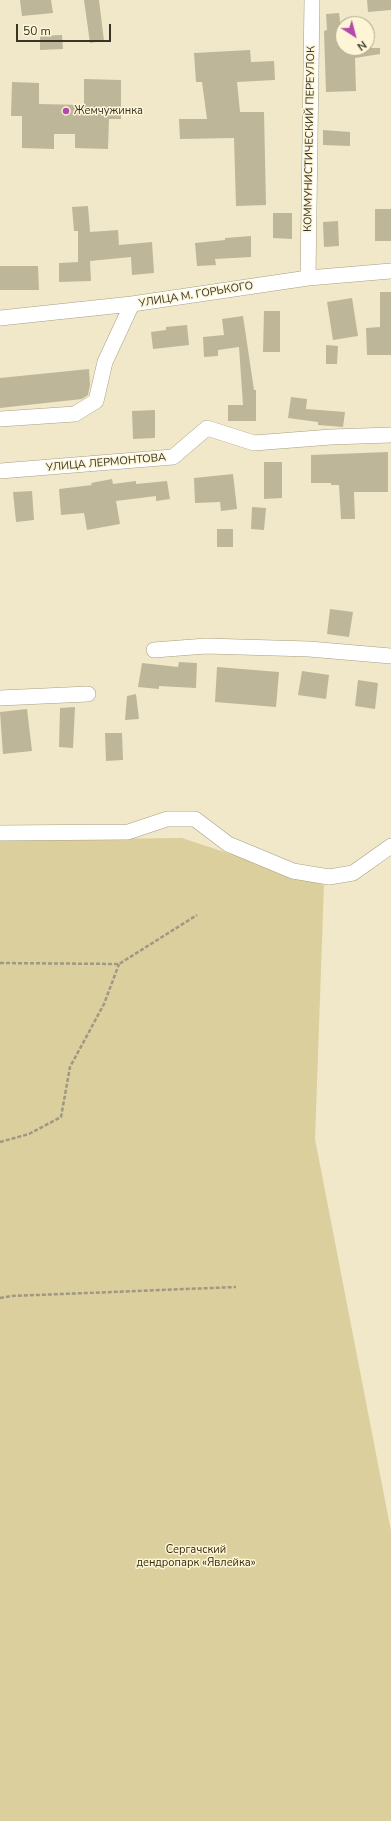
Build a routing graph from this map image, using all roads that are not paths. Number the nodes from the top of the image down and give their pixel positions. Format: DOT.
graph roads {
  1 [pos="312,0"];
  2 [pos="391,271"];
  3 [pos="308,278"];
  4 [pos="132,304"];
  5 [pos="0,318"];
  6 [pos="0,419"];
  7 [pos="391,435"];
  8 [pos="0,471"];
  9 [pos="154,650"];
  10 [pos="391,656"];
  11 [pos="88,694"];
  12 [pos="0,698"];
  13 [pos="0,833"];
  14 [pos="391,846"];
  1 -- 3 [label="street, КОММУНИСТИЧЕСКИЙ ПЕРЕУЛОК"];
  2 -- 3 [label="street, УЛИЦА М. ГОРЬКОГО"];
  3 -- 4 [label="street, УЛИЦА М. ГОРЬКОГО"];
  4 -- 5 [label="street, УЛИЦА М. ГОРЬКОГО"];
  4 -- 6 [label="street"];
  7 -- 8 [label="street, УЛИЦА ЛЕРМОНТОВА"];
  9 -- 10 [label="street"];
  11 -- 12 [label="street"];
  13 -- 14 [label="street"];
}
